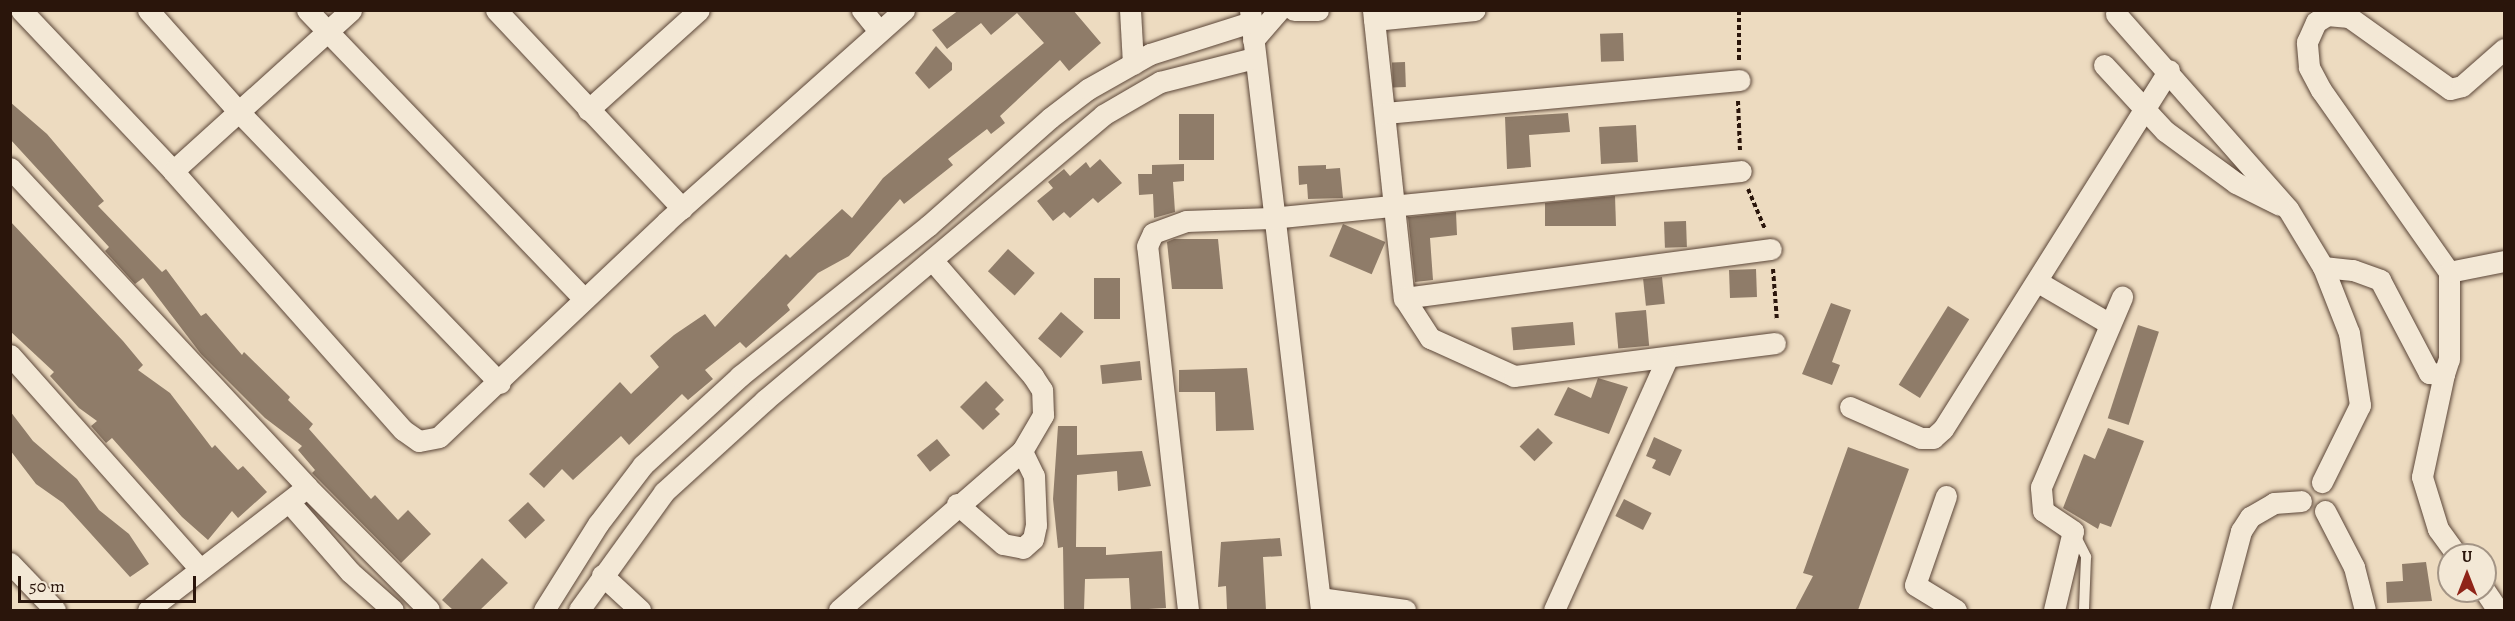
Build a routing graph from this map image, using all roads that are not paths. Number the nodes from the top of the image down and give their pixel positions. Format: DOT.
graph roads {
  1 [pos="21,10"];
  2 [pos="148,10"];
  3 [pos="307,10"];
  4 [pos="351,10"];
  5 [pos="496,10"];
  6 [pos="699,10"];
  7 [pos="861,10"];
  8 [pos="904,10"];
  9 [pos="1130,10"];
  10 [pos="1279,10"];
  11 [pos="1294,10"];
  12 [pos="1318,10"];
  13 [pos="1474,10"];
  14 [pos="2116,14"];
  15 [pos="1373,15"];
  16 [pos="879,31"];
  17 [pos="1252,32"];
  18 [pos="324,33"];
  19 [pos="2505,50"];
  20 [pos="1132,64"];
  21 [pos="2104,65"];
  22 [pos="2169,70"];
  23 [pos="1739,80"];
  24 [pos="588,110"];
  25 [pos="2146,110"];
  26 [pos="239,112"];
  27 [pos="1385,113"];
  28 [pos="1050,117"];
  29 [pos="1070,143"];
  30 [pos="10,168"];
  31 [pos="173,171"];
  32 [pos="1741,171"];
  33 [pos="1397,207"];
  34 [pos="682,208"];
  35 [pos="2288,209"];
  36 [pos="1271,219"];
  37 [pos="1771,249"];
  38 [pos="933,261"];
  39 [pos="2505,261"];
  40 [pos="2323,267"];
  41 [pos="2449,272"];
  42 [pos="2038,282"];
  43 [pos="2122,297"];
  44 [pos="1404,298"];
  45 [pos="584,299"];
  46 [pos="2110,324"];
  47 [pos="1775,343"];
  48 [pos="10,355"];
  49 [pos="1667,358"];
  50 [pos="2444,374"];
  51 [pos="740,376"];
  52 [pos="500,383"];
  53 [pos="765,400"];
  54 [pos="1850,407"];
  55 [pos="1022,451"];
  56 [pos="2322,482"];
  57 [pos="307,487"];
  58 [pos="1946,496"];
  59 [pos="2301,501"];
  60 [pos="289,502"];
  61 [pos="957,504"];
  62 [pos="2325,511"];
  63 [pos="2073,531"];
  64 [pos="2448,543"];
  65 [pos="10,563"];
  66 [pos="200,569"];
  67 [pos="389,570"];
  68 [pos="602,575"];
  69 [pos="367,586"];
  70 [pos="1321,604"];
  71 [pos="55,610"];
  72 [pos="148,610"];
  73 [pos="393,610"];
  74 [pos="429,610"];
  75 [pos="544,610"];
  76 [pos="579,610"];
  77 [pos="640,610"];
  78 [pos="839,610"];
  79 [pos="1188,610"];
  80 [pos="1405,610"];
  81 [pos="1554,610"];
  82 [pos="1956,610"];
  83 [pos="2054,610"];
  84 [pos="2084,610"];
  85 [pos="2220,610"];
  86 [pos="2365,610"];
  1 -- 31 [label="street"];
  2 -- 26 [label="street"];
  3 -- 18 [label="street"];
  4 -- 18 [label="street"];
  5 -- 24 [label="street"];
  6 -- 24 [label="street"];
  7 -- 16 [label="street"];
  8 -- 16 [label="street"];
  9 -- 20 [label="street"];
  10 -- 17 [label="street"];
  11 -- 12 [label="street"];
  13 -- 15 [label="street"];
  14 -- 22 [label="street"];
  15 -- 27 [label="street"];
  16 -- 34 [label="street"];
  17 -- 20 [label="street"];
  17 -- 29 [label="street"];
  17 -- 36 [label="street"];
  18 -- 26 [label="street"];
  18 -- 45 [label="street"];
  19 -- 41 [label="street"];
  20 -- 28 [label="street"];
  21 -- 25 [label="street"];
  22 -- 25 [label="street"];
  22 -- 35 [label="street"];
  23 -- 27 [label="street"];
  24 -- 34 [label="street"];
  25 -- 35 [label="street"];
  25 -- 42 [label="street"];
  26 -- 31 [label="street"];
  26 -- 52 [label="street"];
  27 -- 33 [label="street"];
  28 -- 29 [label="street"];
  28 -- 51 [label="street"];
  29 -- 38 [label="street"];
  30 -- 57 [label="street"];
  31 -- 52 [label="street"];
  32 -- 33 [label="street"];
  33 -- 36 [label="street"];
  33 -- 44 [label="street"];
  34 -- 45 [label="street"];
  35 -- 40 [label="street"];
  36 -- 70 [label="street"];
  36 -- 79 [label="street"];
  37 -- 44 [label="street"];
  38 -- 53 [label="street"];
  38 -- 55 [label="street"];
  39 -- 41 [label="street"];
  40 -- 50 [label="street"];
  40 -- 56 [label="street"];
  41 -- 50 [label="street"];
  42 -- 46 [label="street"];
  42 -- 54 [label="street"];
  43 -- 46 [label="street"];
  44 -- 49 [label="street"];
  45 -- 52 [label="street"];
  46 -- 63 [label="street"];
  47 -- 49 [label="street"];
  48 -- 66 [label="street"];
  49 -- 81 [label="street"];
  50 -- 64 [label="street"];
  51 -- 53 [label="street"];
  51 -- 75 [label="street"];
  53 -- 68 [label="street"];
  55 -- 61 [label="street"];
  55 -- 61 [label="street"];
  56 -- 59 [label="street"];
  56 -- 62 [label="street"];
  57 -- 60 [label="street"];
  57 -- 67 [label="street"];
  58 -- 82 [label="street"];
  59 -- 62 [label="street"];
  59 -- 85 [label="street"];
  60 -- 66 [label="street"];
  60 -- 69 [label="street"];
  61 -- 78 [label="street"];
  62 -- 86 [label="street"];
  63 -- 83 [label="street"];
  63 -- 84 [label="lane"];
  65 -- 71 [label="street"];
  66 -- 72 [label="street"];
  67 -- 69 [label="street"];
  67 -- 74 [label="street"];
  68 -- 76 [label="street"];
  68 -- 77 [label="street"];
  69 -- 73 [label="street"];
  70 -- 80 [label="street"];
}
